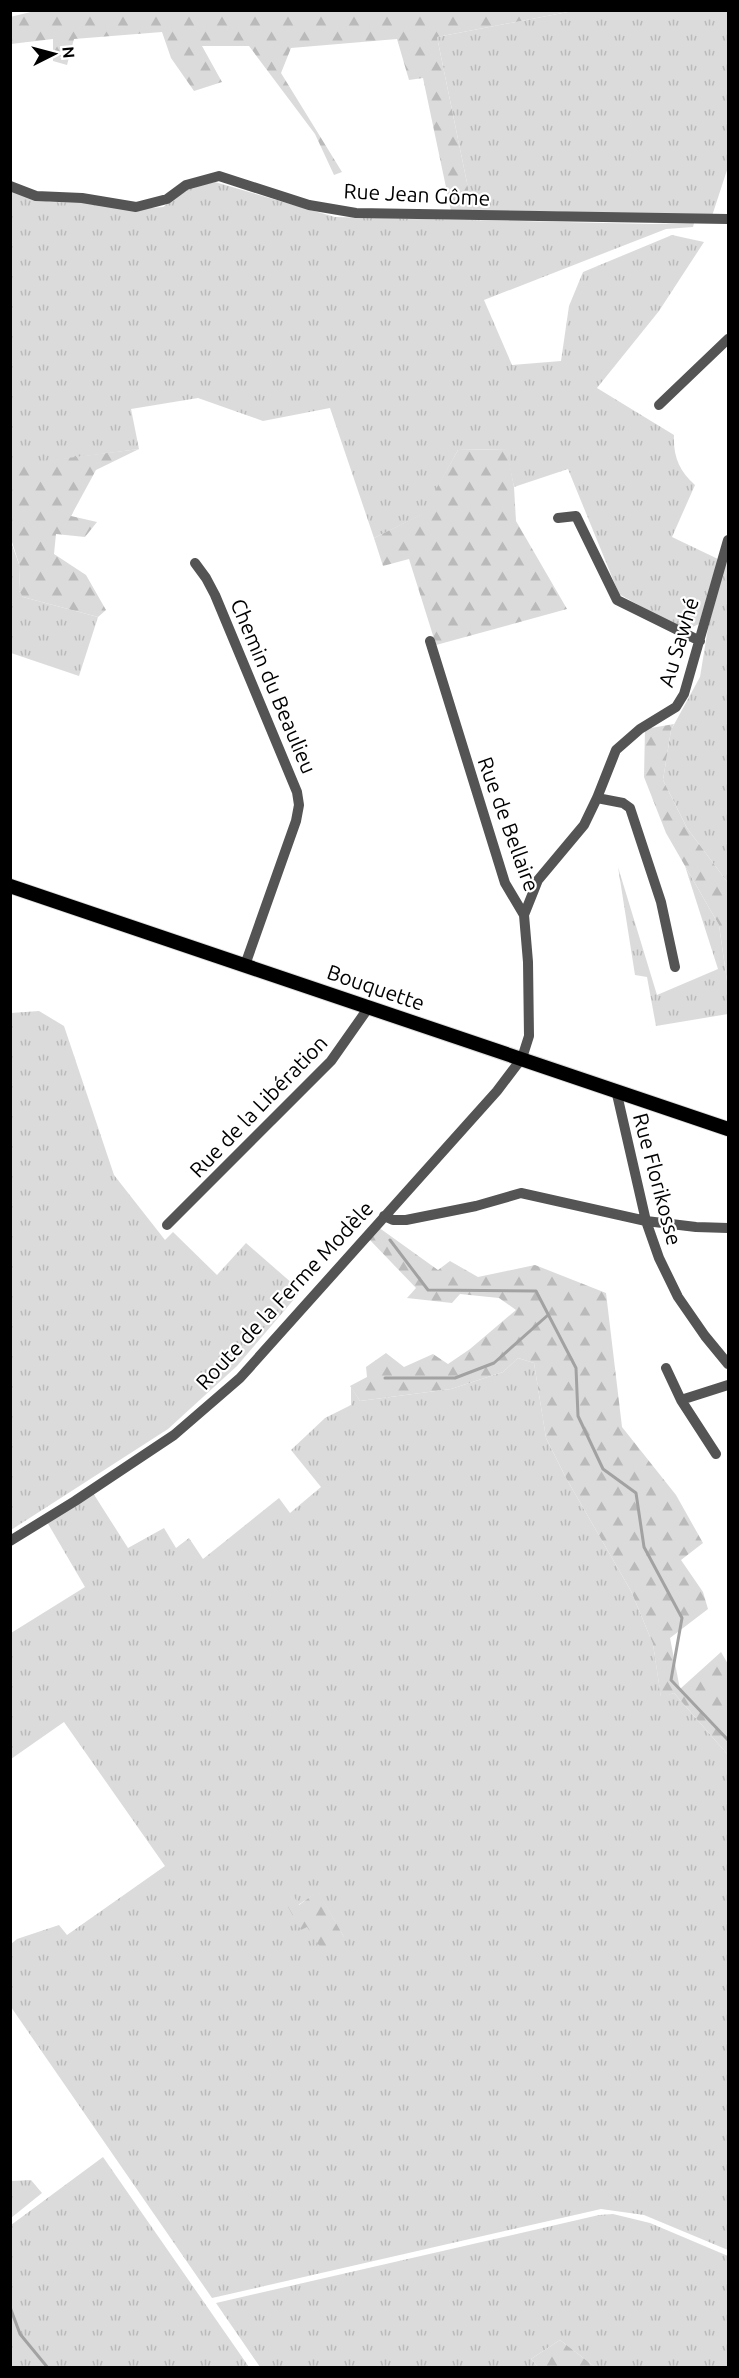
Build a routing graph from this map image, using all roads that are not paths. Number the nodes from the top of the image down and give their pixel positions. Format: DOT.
graph roads {
  1 [pos="10,186"];
  2 [pos="729,219"];
  3 [pos="729,339"];
  4 [pos="659,405"];
  5 [pos="558,518"];
  6 [pos="729,540"];
  7 [pos="195,563"];
  8 [pos="700,640"];
  9 [pos="430,641"];
  10 [pos="597,798"];
  11 [pos="10,885"];
  12 [pos="524,915"];
  13 [pos="245,965"];
  14 [pos="675,967"];
  15 [pos="369,1007"];
  16 [pos="522,1058"];
  17 [pos="615,1090"];
  18 [pos="729,1129"];
  19 [pos="384,1215"];
  20 [pos="646,1221"];
  21 [pos="167,1225"];
  22 [pos="729,1228"];
  23 [pos="729,1364"];
  24 [pos="666,1368"];
  25 [pos="729,1385"];
  26 [pos="681,1400"];
  27 [pos="716,1454"];
  28 [pos="10,1541"];
  1 -- 2 [label="street, Rue Jean Gôme"];
  3 -- 4 [label="street"];
  5 -- 8 [label="street"];
  6 -- 8 [label="street, Au Sawhé"];
  7 -- 13 [label="street, Chemin du Beaulieu"];
  8 -- 10 [label="street, Au Sawhé"];
  9 -- 12 [label="street, Rue de Bellaire"];
  10 -- 12 [label="street, Au Sawhé"];
  10 -- 14 [label="street"];
  11 -- 13 [label="main road, Bouquette"];
  12 -- 16 [label="street, Rue de Bellaire"];
  13 -- 15 [label="main road, Bouquette"];
  15 -- 16 [label="main road, Bouquette"];
  15 -- 21 [label="street, Rue de la Libération"];
  16 -- 17 [label="main road, Bouquette"];
  16 -- 19 [label="street, Route de la Ferme Modèle"];
  17 -- 18 [label="main road, Bouquette"];
  17 -- 20 [label="street, Rue Florikosse"];
  19 -- 20 [label="street"];
  19 -- 28 [label="street, Route de la Ferme Modèle"];
  20 -- 22 [label="street"];
  20 -- 23 [label="street, Rue Florikosse"];
  24 -- 26 [label="street"];
  25 -- 26 [label="street"];
  26 -- 27 [label="street"];
}
